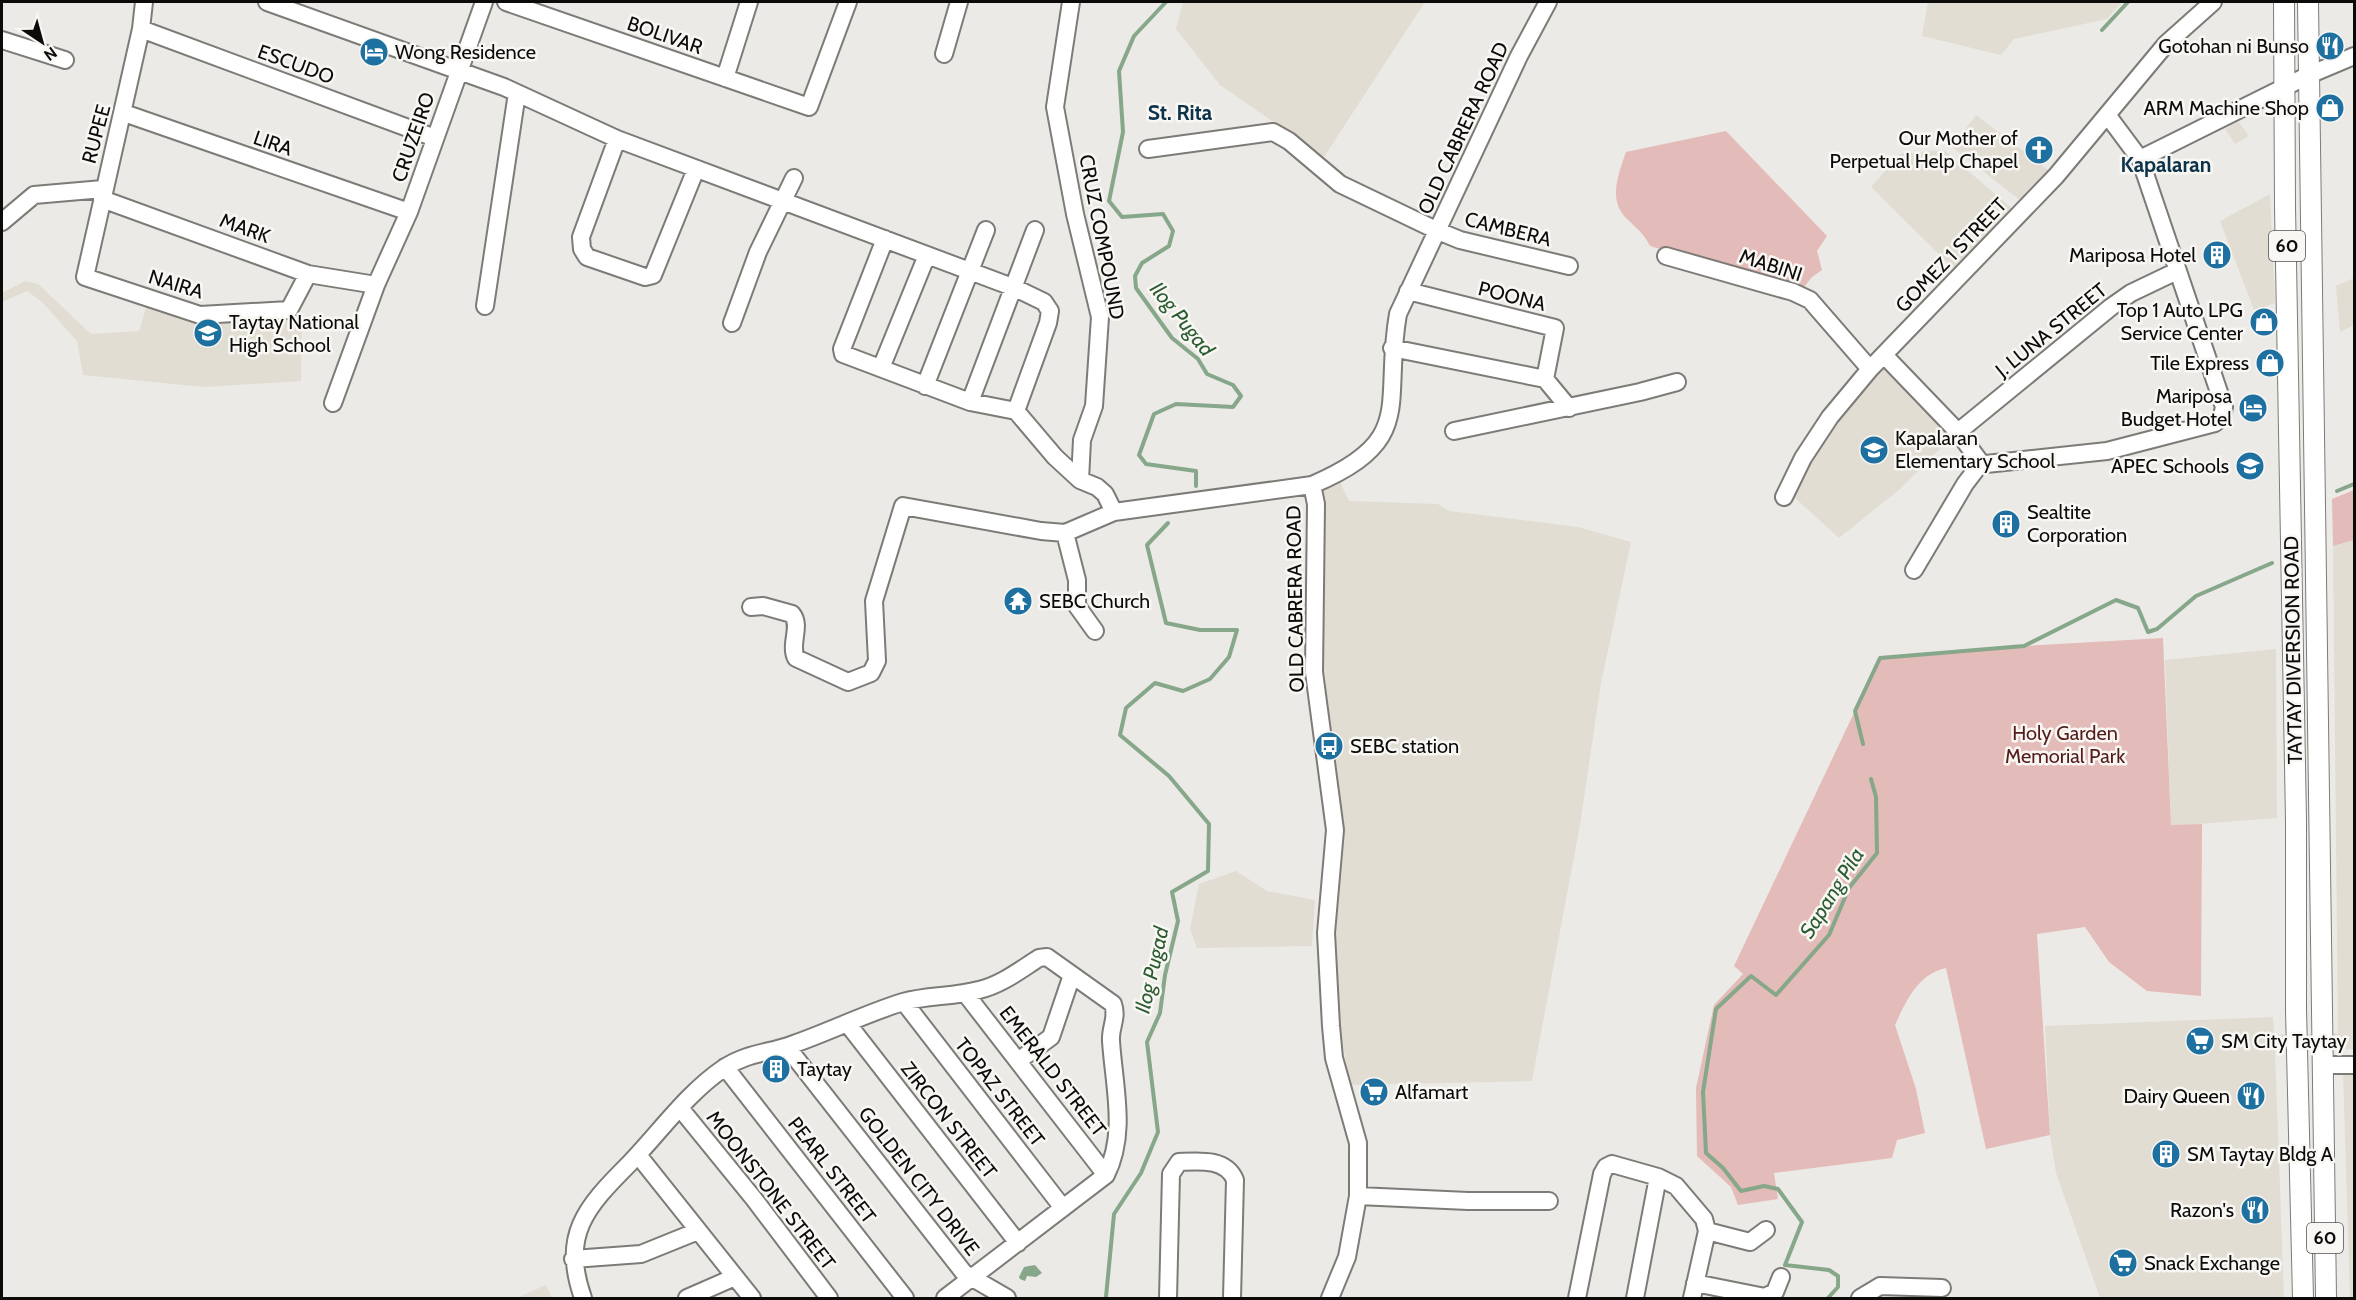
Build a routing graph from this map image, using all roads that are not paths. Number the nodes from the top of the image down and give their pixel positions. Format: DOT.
graph roads {
  1 [pos="144,2"];
  2 [pos="267,2"];
  3 [pos="484,2"];
  4 [pos="506,2"];
  5 [pos="749,2"];
  6 [pos="848,2"];
  7 [pos="959,2"];
  8 [pos="1071,2"];
  9 [pos="1548,2"];
  10 [pos="2213,2"];
  11 [pos="2284,2"];
  12 [pos="2308,2"];
  13 [pos="141,29"];
  14 [pos="2,40"];
  15 [pos="944,54"];
  16 [pos="2355,56"];
  17 [pos="65,60"];
  18 [pos="458,71"];
  19 [pos="2309,75"];
  20 [pos="725,78"];
  21 [pos="2286,87"];
  22 [pos="510,90"];
  23 [pos="124,113"];
  24 [pos="2108,116"];
  25 [pos="435,138"];
  26 [pos="617,139"];
  27 [pos="1148,149"];
  28 [pos="2140,159"];
  29 [pos="696,169"];
  30 [pos="794,178"];
  31 [pos="103,194"];
  32 [pos="784,200"];
  33 [pos="409,212"];
  34 [pos="2,222"];
  35 [pos="986,230"];
  36 [pos="1035,230"];
  37 [pos="1438,231"];
  38 [pos="885,239"];
  39 [pos="927,255"];
  40 [pos="1666,256"];
  41 [pos="1569,266"];
  42 [pos="2177,270"];
  43 [pos="970,271"];
  44 [pos="308,274"];
  45 [pos="85,277"];
  46 [pos="376,285"];
  47 [pos="1015,288"];
  48 [pos="1408,291"];
  49 [pos="485,306"];
  50 [pos="732,323"];
  51 [pos="1392,348"];
  52 [pos="1884,355"];
  53 [pos="881,369"];
  54 [pos="1870,369"];
  55 [pos="1545,380"];
  56 [pos="1677,382"];
  57 [pos="925,386"];
  58 [pos="970,402"];
  59 [pos="333,403"];
  60 [pos="1569,408"];
  61 [pos="1016,411"];
  62 [pos="1454,431"];
  63 [pos="1958,432"];
  64 [pos="1981,463"];
  65 [pos="1080,480"];
  66 [pos="1312,485"];
  67 [pos="2290,487"];
  68 [pos="2315,487"];
  69 [pos="1784,497"];
  70 [pos="1114,512"];
  71 [pos="1065,533"];
  72 [pos="1914,570"];
  73 [pos="751,607"];
  74 [pos="1095,631"];
  75 [pos="1072,975"];
  76 [pos="965,993"];
  77 [pos="904,1002"];
  78 [pos="847,1023"];
  79 [pos="787,1047"];
  80 [pos="1018,1061"];
  81 [pos="2322,1065"];
  82 [pos="2355,1065"];
  83 [pos="725,1067"];
  84 [pos="680,1108"];
  85 [pos="638,1155"];
  86 [pos="1106,1175"];
  87 [pos="1658,1177"];
  88 [pos="1358,1196"];
  89 [pos="1548,1201"];
  90 [pos="1063,1208"];
  91 [pos="1766,1230"];
  92 [pos="698,1231"];
  93 [pos="1707,1231"];
  94 [pos="1018,1243"];
  95 [pos="573,1259"];
  96 [pos="1781,1277"];
  97 [pos="735,1278"];
  98 [pos="972,1279"];
  99 [pos="1942,1288"];
  100 [pos="1694,1291"];
  101 [pos="583,1299"];
  102 [pos="687,1299"];
  103 [pos="752,1299"];
  104 [pos="829,1299"];
  105 [pos="905,1299"];
  106 [pos="945,1299"];
  107 [pos="1007,1299"];
  108 [pos="1168,1299"];
  109 [pos="1232,1299"];
  110 [pos="1330,1299"];
  111 [pos="1577,1299"];
  112 [pos="1635,1299"];
  113 [pos="1860,1299"];
  114 [pos="2303,1299"];
  115 [pos="2326,1299"];
  1 -- 13 [label="street, RUPEE"];
  2 -- 18 [label="street"];
  3 -- 18 [label="street, CRUZEIRO"];
  4 -- 20 [label="street, BOLIVAR"];
  5 -- 20 [label="street"];
  6 -- 20 [label="street, BOLIVAR"];
  7 -- 15 [label="street"];
  8 -- 65 [label="street, CRUZ COMPOUND"];
  9 -- 37 [label="street, OLD CABRERA ROAD"];
  10 -- 24 [label="street, GOMEZ 1 STREET"];
  11 -- 21 [label="main road, TAYTAY DIVERSION ROAD / 60"];
  12 -- 19 [label="main road, TAYTAY DIVERSION ROAD / 60"];
  13 -- 23 [label="street, RUPEE"];
  13 -- 25 [label="street, ESCUDO"];
  14 -- 17 [label="street"];
  16 -- 19 [label="street"];
  18 -- 22 [label="street"];
  18 -- 25 [label="street, CRUZEIRO"];
  19 -- 21 [label="street"];
  19 -- 68 [label="main road, TAYTAY DIVERSION ROAD / 60"];
  21 -- 28 [label="street"];
  21 -- 67 [label="main road, TAYTAY DIVERSION ROAD / 60"];
  22 -- 26 [label="street"];
  22 -- 49 [label="street"];
  23 -- 31 [label="street, RUPEE"];
  23 -- 33 [label="street, LIRA"];
  24 -- 28 [label="street"];
  24 -- 52 [label="street, GOMEZ 1 STREET"];
  25 -- 33 [label="street, CRUZEIRO"];
  26 -- 29 [label="street"];
  26 -- 29 [label="street"];
  27 -- 37 [label="street, CAMBERA"];
  28 -- 42 [label="street"];
  29 -- 32 [label="street"];
  30 -- 32 [label="street"];
  31 -- 34 [label="street"];
  31 -- 44 [label="street, MARK"];
  31 -- 45 [label="street, RUPEE"];
  32 -- 38 [label="street"];
  32 -- 50 [label="street"];
  33 -- 46 [label="street, CRUZEIRO"];
  35 -- 43 [label="street"];
  36 -- 47 [label="street"];
  37 -- 41 [label="street, CAMBERA"];
  37 -- 48 [label="street, OLD CABRERA ROAD"];
  38 -- 39 [label="street"];
  38 -- 53 [label="street"];
  39 -- 43 [label="street"];
  39 -- 53 [label="street"];
  40 -- 54 [label="street, MABINI"];
  42 -- 63 [label="street, J. LUNA STREET"];
  42 -- 64 [label="street"];
  43 -- 47 [label="street"];
  43 -- 57 [label="street"];
  44 -- 45 [label="street, NAIRA"];
  44 -- 46 [label="street, MARK"];
  46 -- 59 [label="street, CRUZEIRO"];
  47 -- 58 [label="street"];
  47 -- 61 [label="street"];
  48 -- 51 [label="street, OLD CABRERA ROAD"];
  48 -- 55 [label="street, POONA"];
  51 -- 55 [label="street"];
  51 -- 66 [label="street, OLD CABRERA ROAD"];
  52 -- 54 [label="street, GOMEZ 1 STREET"];
  52 -- 63 [label="street"];
  53 -- 57 [label="street"];
  54 -- 69 [label="street, GOMEZ 1 STREET"];
  55 -- 60 [label="street"];
  56 -- 60 [label="street"];
  57 -- 58 [label="street"];
  58 -- 61 [label="street"];
  60 -- 62 [label="street"];
  61 -- 65 [label="street"];
  63 -- 64 [label="street"];
  64 -- 72 [label="street"];
  65 -- 70 [label="street"];
  66 -- 70 [label="street"];
  66 -- 88 [label="street, OLD CABRERA ROAD"];
  67 -- 68 [label="main road"];
  67 -- 114 [label="main road, TAYTAY DIVERSION ROAD / 60"];
  68 -- 81 [label="main road, TAYTAY DIVERSION ROAD / 60"];
  70 -- 71 [label="street"];
  71 -- 73 [label="street"];
  71 -- 74 [label="street"];
  75 -- 76 [label="street"];
  75 -- 80 [label="street"];
  75 -- 86 [label="street"];
  76 -- 77 [label="street"];
  76 -- 80 [label="street, EMERALD STREET"];
  77 -- 78 [label="street"];
  77 -- 90 [label="street, TOPAZ STREET"];
  78 -- 79 [label="street"];
  78 -- 94 [label="street, ZIRCON STREET"];
  79 -- 83 [label="street"];
  79 -- 98 [label="street, GOLDEN CITY DRIVE"];
  80 -- 86 [label="street, EMERALD STREET"];
  81 -- 82 [label="street"];
  81 -- 115 [label="main road, TAYTAY DIVERSION ROAD / 60"];
  83 -- 84 [label="street"];
  83 -- 105 [label="street, PEARL STREET"];
  84 -- 85 [label="street"];
  84 -- 104 [label="street, MOONSTONE STREET"];
  85 -- 92 [label="street"];
  85 -- 95 [label="street"];
  86 -- 90 [label="street"];
  87 -- 93 [label="street"];
  87 -- 111 [label="street"];
  87 -- 112 [label="street"];
  88 -- 89 [label="street"];
  88 -- 110 [label="street, OLD CABRERA ROAD"];
  90 -- 94 [label="street"];
  91 -- 93 [label="street"];
  92 -- 95 [label="street"];
  92 -- 97 [label="street"];
  93 -- 100 [label="street"];
  94 -- 98 [label="street"];
  95 -- 101 [label="street"];
  96 -- 100 [label="street"];
  97 -- 102 [label="street"];
  97 -- 103 [label="street"];
  98 -- 106 [label="street"];
  98 -- 107 [label="street, GOLDEN CITY DRIVE"];
  99 -- 113 [label="street"];
  108 -- 109 [label="street"];
}
